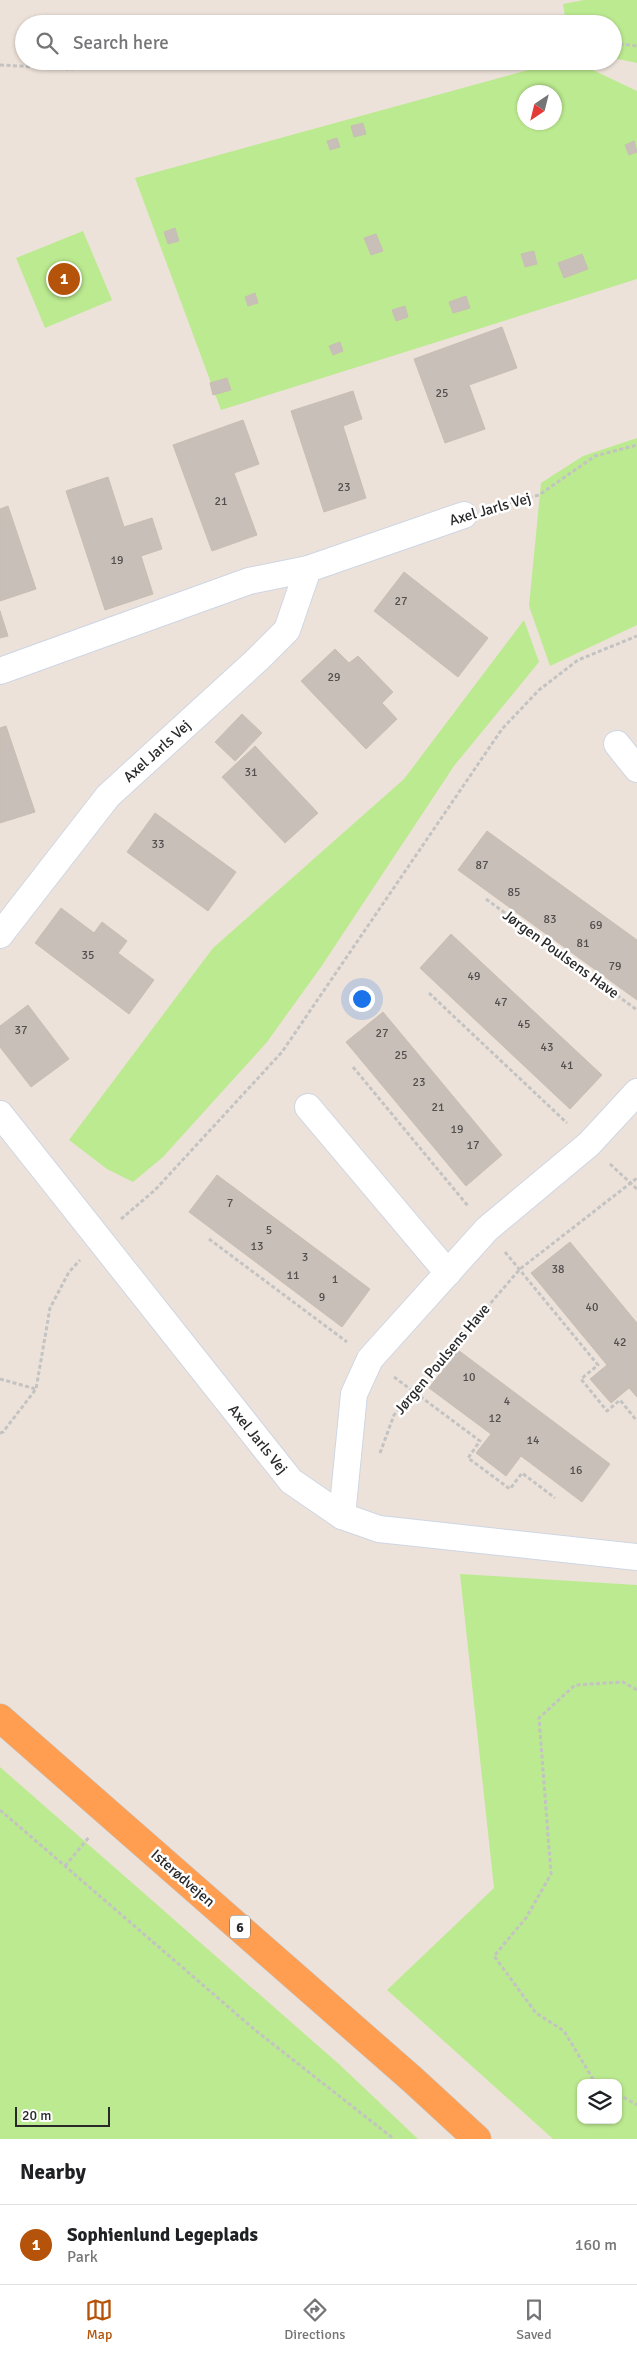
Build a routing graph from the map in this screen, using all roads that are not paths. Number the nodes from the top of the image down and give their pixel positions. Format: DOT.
graph roads {
  1 [pos="464,515"];
  2 [pos="308,569"];
  3 [pos="0,671"];
  4 [pos="617,744"];
  5 [pos="637,769"];
  6 [pos="0,935"];
  7 [pos="637,1092"];
  8 [pos="308,1107"];
  9 [pos="0,1114"];
  10 [pos="448,1272"];
  11 [pos="342,1516"];
  12 [pos="637,1557"];
  13 [pos="0,1718"];
  14 [pos="477,2139"];
  1 -- 2 [label="street, Axel Jarls Vej"];
  2 -- 3 [label="street, Axel Jarls Vej"];
  2 -- 6 [label="street, Axel Jarls Vej"];
  4 -- 5 [label="street"];
  7 -- 10 [label="street"];
  8 -- 10 [label="street"];
  9 -- 11 [label="street, Axel Jarls Vej"];
  10 -- 11 [label="street"];
  11 -- 12 [label="street, Axel Jarls Vej"];
  13 -- 14 [label="highway, Isterødvejen / 6"];
}
